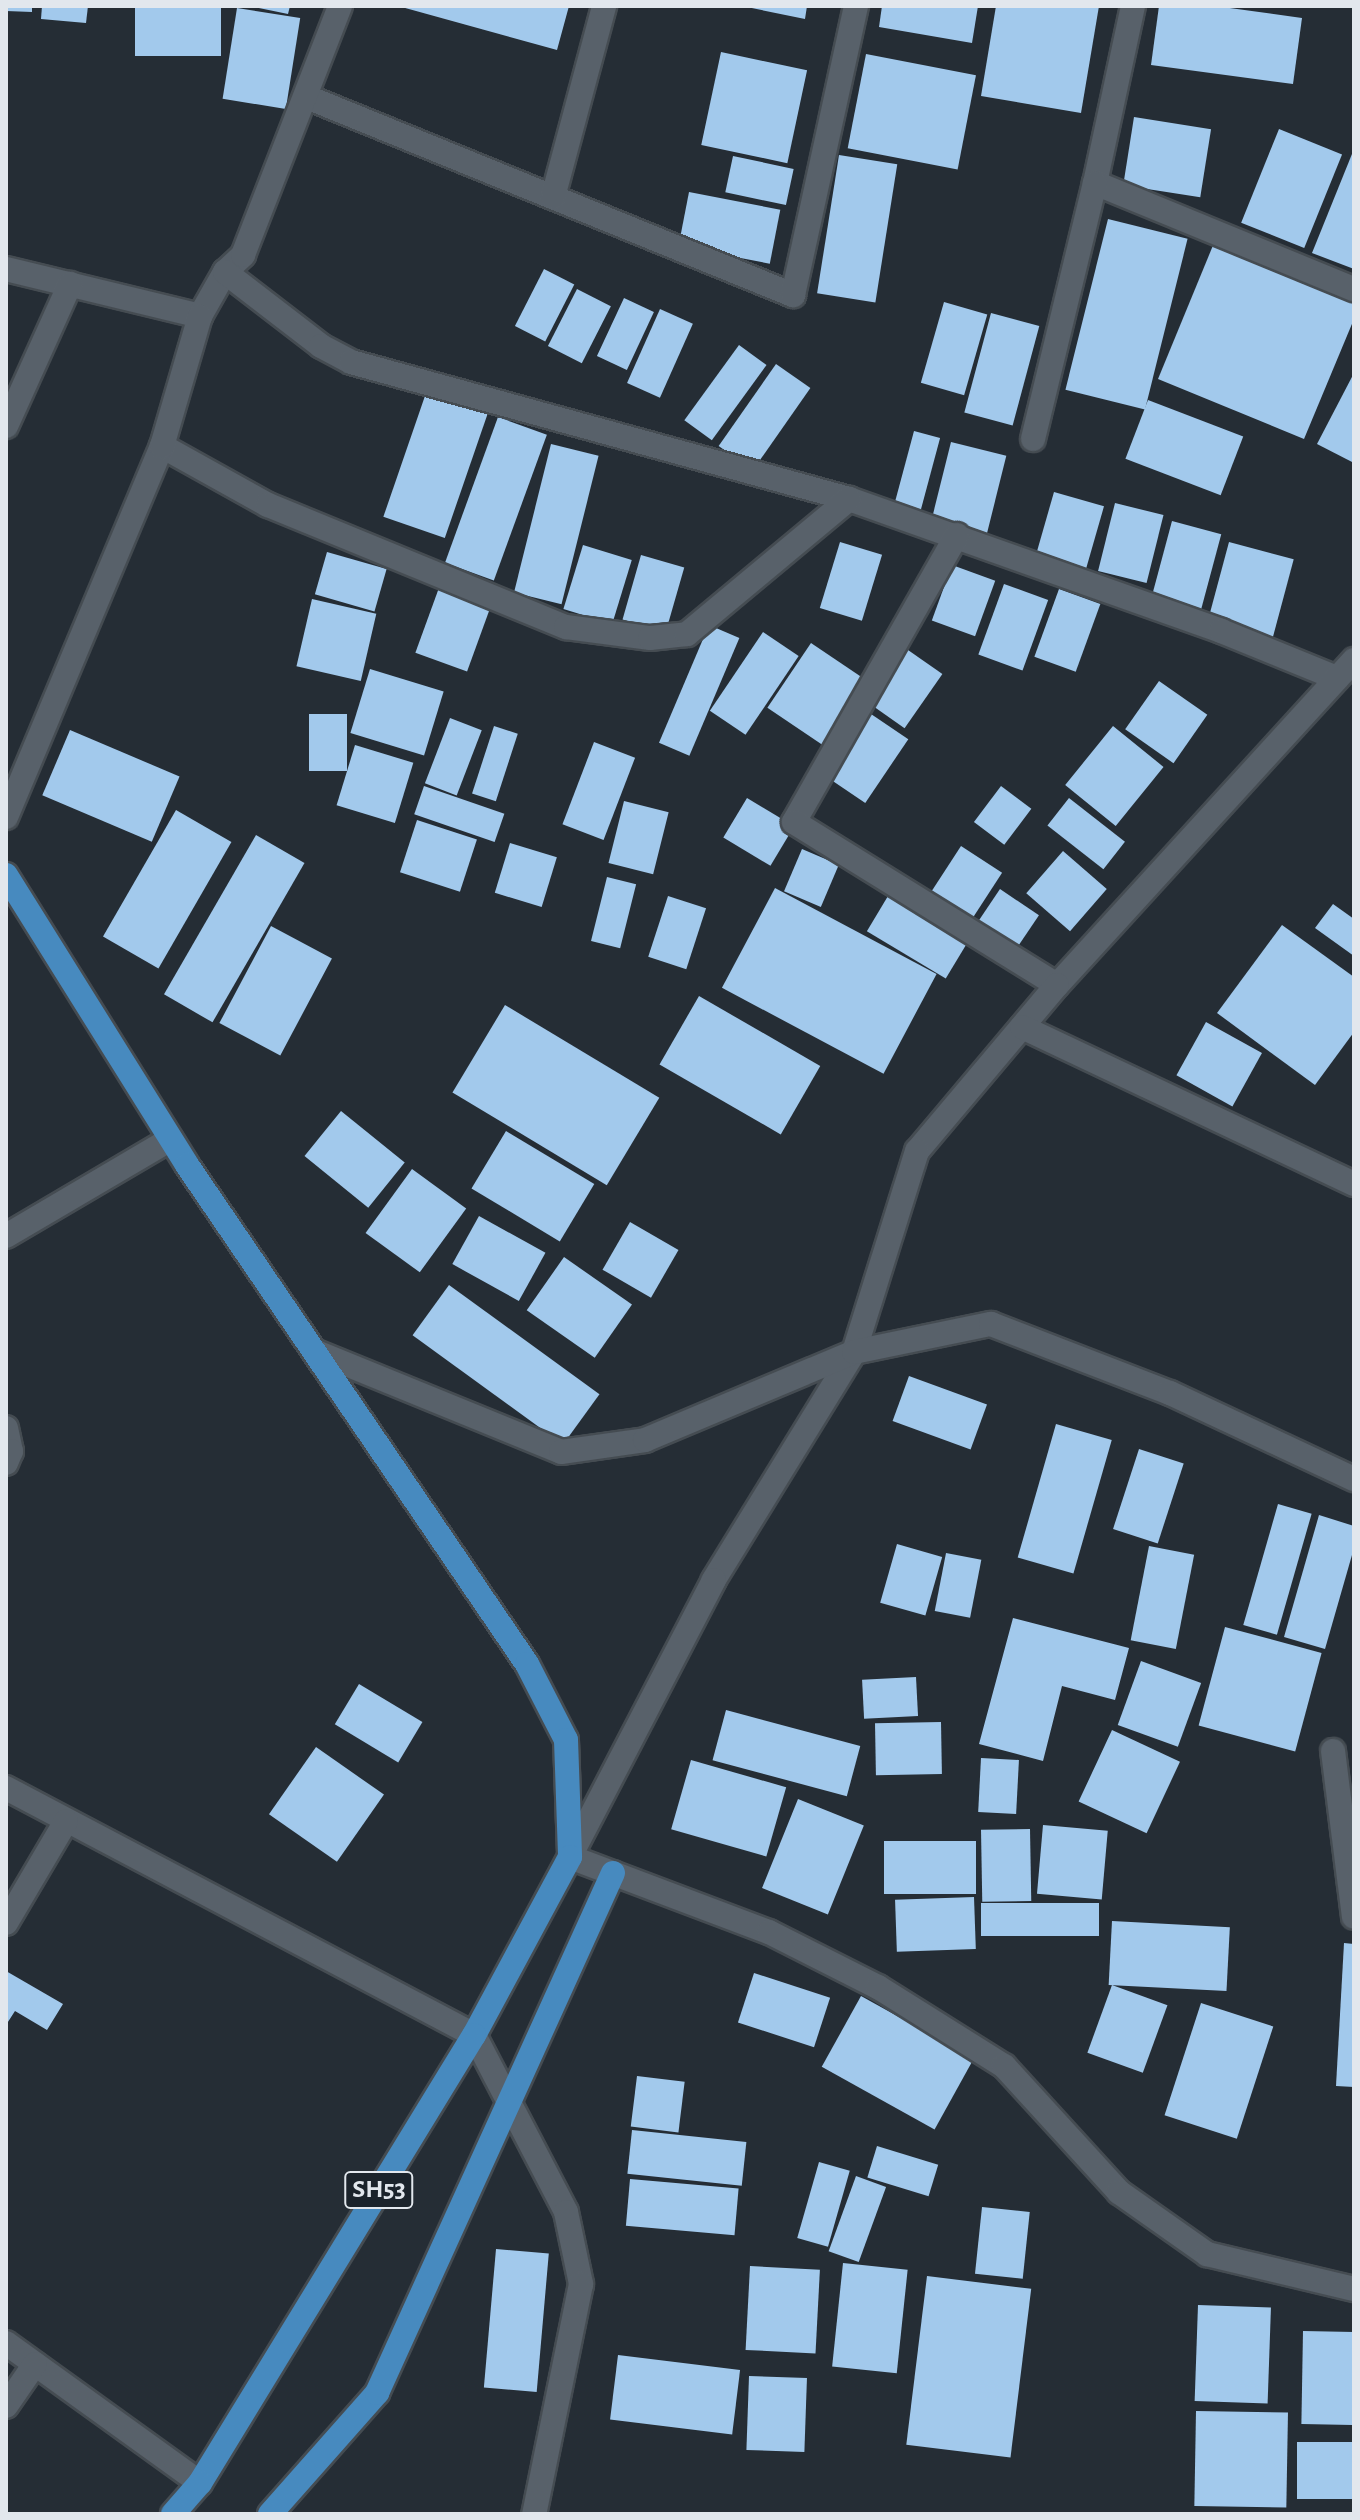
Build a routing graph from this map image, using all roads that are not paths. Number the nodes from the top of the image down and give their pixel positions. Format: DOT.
graph roads {
  1 [pos="340,6"];
  2 [pos="604,6"];
  3 [pos="856,6"];
  4 [pos="1133,6"];
  5 [pos="307,97"];
  6 [pos="1095,183"];
  7 [pos="553,197"];
  8 [pos="6,269"];
  9 [pos="225,272"];
  10 [pos="70,284"];
  11 [pos="1354,289"];
  12 [pos="200,316"];
  13 [pos="6,426"];
  14 [pos="1033,439"];
  15 [pos="162,446"];
  16 [pos="849,499"];
  17 [pos="957,535"];
  18 [pos="1354,660"];
  19 [pos="1337,678"];
  20 [pos="6,817"];
  21 [pos="6,875"];
  22 [pos="1057,985"];
  23 [pos="1022,1027"];
  24 [pos="171,1139"];
  25 [pos="1354,1184"];
  26 [pos="6,1236"];
  27 [pos="314,1351"];
  28 [pos="854,1352"];
  29 [pos="6,1428"];
  30 [pos="6,1463"];
  31 [pos="1354,1479"];
  32 [pos="1333,1751"];
  33 [pos="6,1788"];
  34 [pos="66,1821"];
  35 [pos="570,1857"];
  36 [pos="613,1873"];
  37 [pos="1354,1917"];
  38 [pos="6,1923"];
  39 [pos="474,2035"];
  40 [pos="510,2102"];
  41 [pos="1354,2289"];
  42 [pos="6,2343"];
  43 [pos="35,2364"];
  44 [pos="6,2406"];
  45 [pos="200,2483"];
  46 [pos="173,2514"];
  47 [pos="270,2514"];
  48 [pos="534,2514"];
  1 -- 5 [label="street"];
  2 -- 7 [label="street"];
  3 -- 7 [label="street"];
  4 -- 6 [label="street"];
  5 -- 7 [label="street"];
  5 -- 9 [label="street"];
  6 -- 11 [label="street"];
  6 -- 14 [label="street"];
  8 -- 10 [label="street"];
  9 -- 12 [label="street"];
  9 -- 16 [label="street"];
  10 -- 12 [label="street"];
  10 -- 13 [label="street"];
  12 -- 15 [label="street"];
  15 -- 16 [label="street"];
  15 -- 20 [label="street"];
  16 -- 17 [label="street"];
  17 -- 19 [label="street"];
  17 -- 22 [label="street"];
  18 -- 19 [label="street"];
  19 -- 22 [label="street"];
  21 -- 24 [label="main road"];
  22 -- 23 [label="street"];
  23 -- 25 [label="street"];
  23 -- 28 [label="street"];
  24 -- 26 [label="street"];
  24 -- 27 [label="main road"];
  27 -- 28 [label="street"];
  27 -- 35 [label="main road"];
  28 -- 31 [label="street"];
  28 -- 35 [label="street"];
  29 -- 30 [label="street"];
  32 -- 37 [label="street"];
  33 -- 34 [label="street"];
  34 -- 38 [label="street"];
  34 -- 39 [label="street"];
  35 -- 36 [label="street"];
  35 -- 39 [label="main road, SH53"];
  36 -- 40 [label="main road, SH53"];
  36 -- 41 [label="street"];
  39 -- 40 [label="street"];
  39 -- 45 [label="main road, SH53"];
  40 -- 47 [label="main road, SH53"];
  40 -- 48 [label="street"];
  42 -- 43 [label="street"];
  43 -- 44 [label="street"];
  43 -- 45 [label="street"];
  45 -- 46 [label="main road, SH53"];
}
